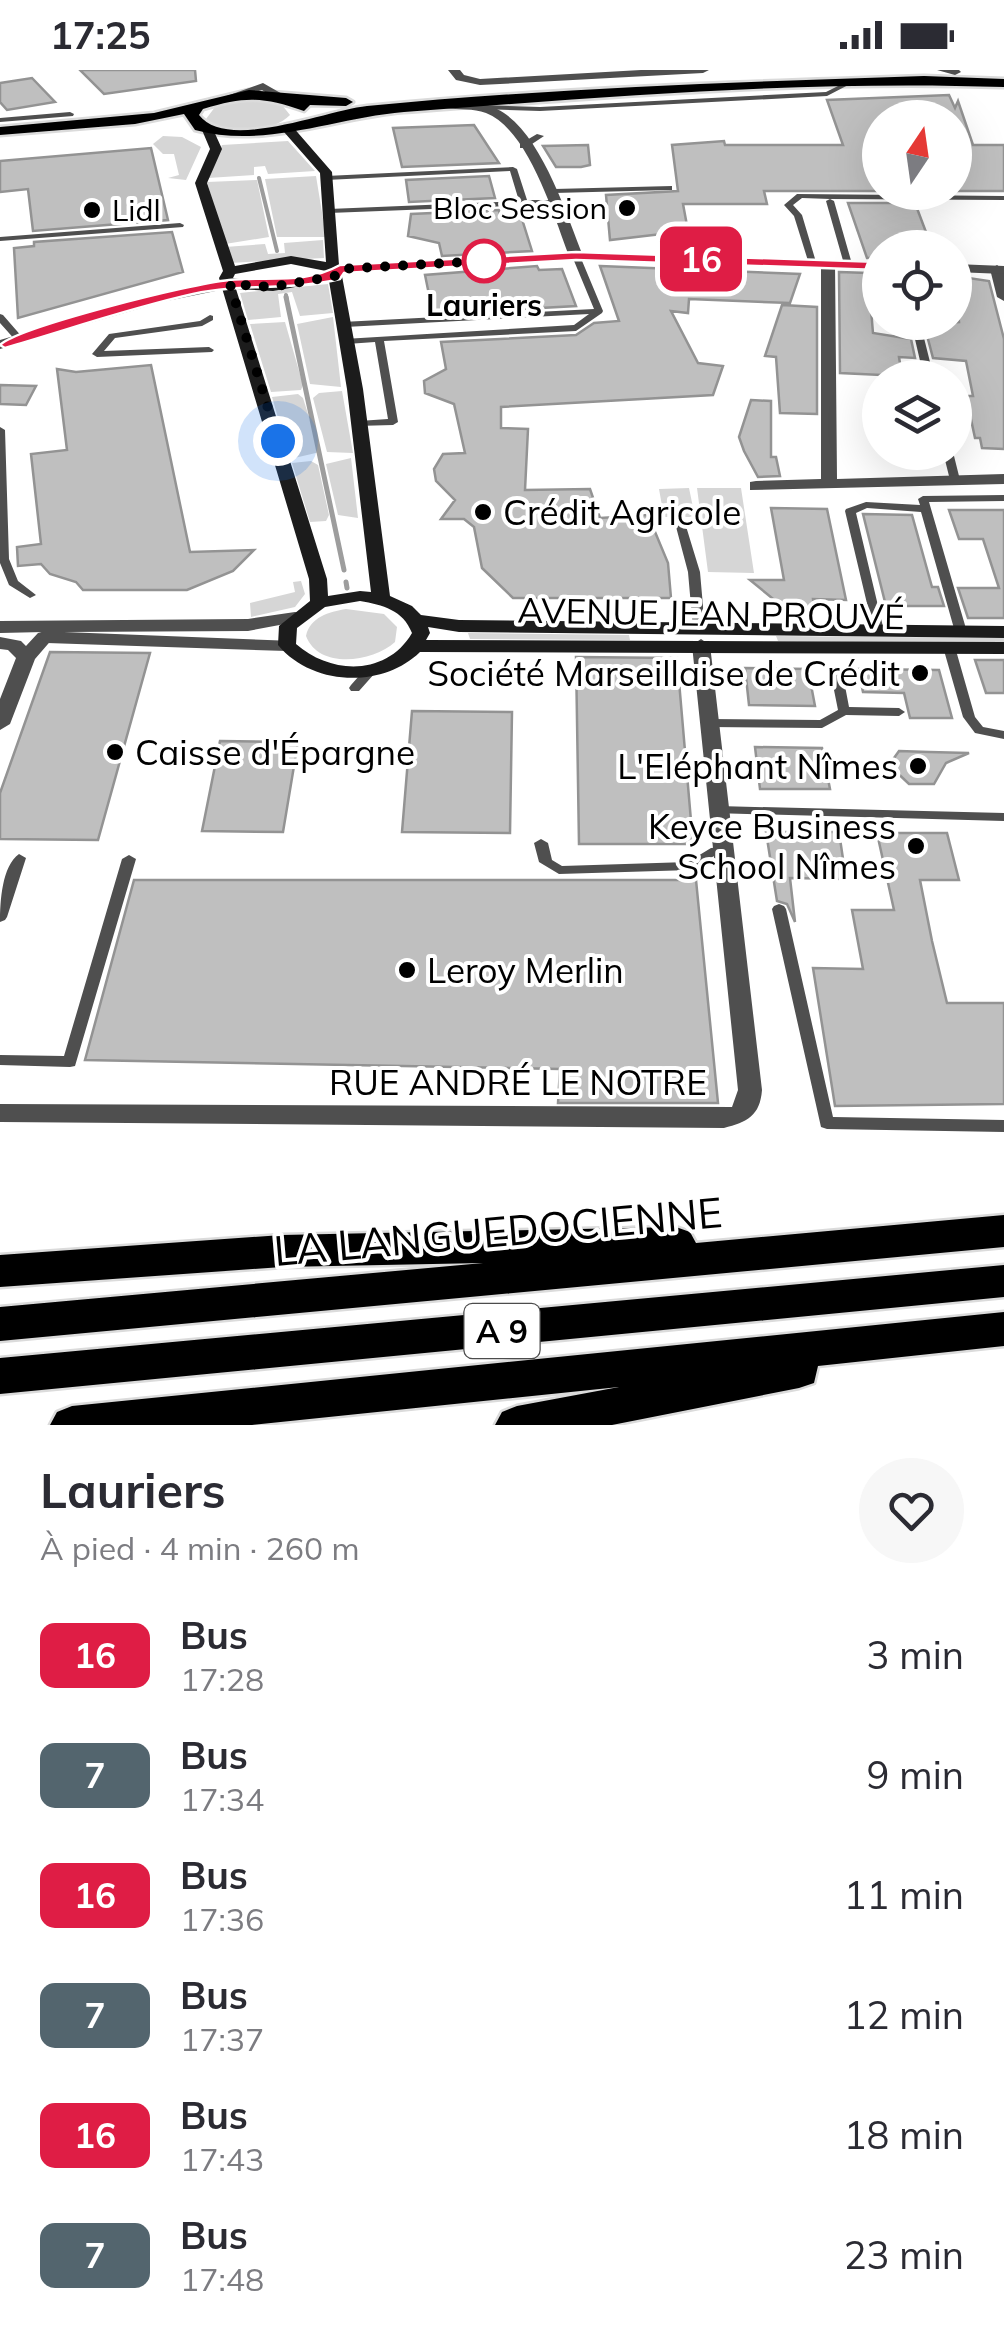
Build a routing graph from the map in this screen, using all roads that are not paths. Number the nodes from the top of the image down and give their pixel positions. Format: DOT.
graph roads {
  1 [pos="454,70"];
  2 [pos="703,70"];
  3 [pos="976,70"];
  4 [pos="998,70"];
  5 [pos="949,71"];
  6 [pos="1004,80"];
  7 [pos="850,82"];
  8 [pos="230,97"];
  9 [pos="286,98"];
  10 [pos="418,105"];
  11 [pos="477,107"];
  12 [pos="196,109"];
  13 [pos="70,114"];
  14 [pos="0,120"];
  15 [pos="294,125"];
  16 [pos="204,129"];
  17 [pos="0,131"];
  18 [pos="540,136"];
  19 [pos="0,140"];
  20 [pos="523,146"];
  21 [pos="326,178"];
  22 [pos="669,188"];
  23 [pos="556,196"];
  24 [pos="1004,198"];
  25 [pos="830,202"];
  26 [pos="524,203"];
  27 [pos="330,211"];
  28 [pos="180,224"];
  29 [pos="0,239"];
  30 [pos="576,256"];
  31 [pos="820,263"];
  32 [pos="848,264"];
  33 [pos="862,265"];
  34 [pos="972,268"];
  35 [pos="1000,269"];
  36 [pos="336,270"];
  37 [pos="230,278"];
  38 [pos="1004,296"];
  39 [pos="599,312"];
  40 [pos="0,318"];
  41 [pos="210,318"];
  42 [pos="346,333"];
  43 [pos="379,339"];
  44 [pos="20,340"];
  45 [pos="0,345"];
  46 [pos="209,350"];
  47 [pos="359,424"];
  48 [pos="0,430"];
  49 [pos="953,470"];
  50 [pos="1004,479"];
  51 [pos="956,480"];
  52 [pos="829,484"];
  53 [pos="756,486"];
  54 [pos="1004,498"];
  55 [pos="926,509"];
  56 [pos="680,523"];
  57 [pos="30,595"];
  58 [pos="381,599"];
  59 [pos="319,603"];
  60 [pos="295,617"];
  61 [pos="418,620"];
  62 [pos="36,626"];
  63 [pos="0,630"];
  64 [pos="878,631"];
  65 [pos="1004,632"];
  66 [pos="701,637"];
  67 [pos="955,639"];
  68 [pos="0,643"];
  69 [pos="287,645"];
  70 [pos="417,646"];
  71 [pos="1004,648"];
  72 [pos="26,657"];
  73 [pos="836,670"];
  74 [pos="844,711"];
  75 [pos="899,712"];
  76 [pos="709,723"];
  77 [pos="0,724"];
  78 [pos="1004,734"];
  79 [pos="718,810"];
  80 [pos="1004,817"];
  81 [pos="542,843"];
  82 [pos="723,851"];
  83 [pos="19,858"];
  84 [pos="129,860"];
  85 [pos="779,909"];
  86 [pos="0,917"];
  87 [pos="0,1060"];
  88 [pos="0,1113"];
  89 [pos="1004,1126"];
  90 [pos="1004,1229"];
  91 [pos="121,1260"];
  92 [pos="0,1262"];
  93 [pos="0,1271"];
  94 [pos="1004,1282"];
  95 [pos="0,1324"];
  96 [pos="1004,1331"];
  97 [pos="0,1376"];
  98 [pos="72,1425"];
  99 [pos="518,1425"];
  1 -- 2 [label="street"];
  3 -- 5 [label="main road"];
  4 -- 6 [label="main road"];
  5 -- 9 [label="main road"];
  6 -- 7 [label="main road"];
  7 -- 10 [label="main road"];
  7 -- 11 [label="lane"];
  8 -- 9 [label="main road"];
  8 -- 9 [label="street"];
  8 -- 12 [label="main road"];
  9 -- 15 [label="main road"];
  10 -- 11 [label="street"];
  10 -- 15 [label="main road"];
  11 -- 20 [label="street"];
  12 -- 16 [label="main road"];
  12 -- 17 [label="main road"];
  13 -- 14 [label="lane"];
  15 -- 16 [label="main road"];
  15 -- 21 [label="main road"];
  16 -- 19 [label="main road"];
  16 -- 37 [label="main road"];
  18 -- 20 [label="lane"];
  20 -- 23 [label="street"];
  21 -- 26 [label="lane"];
  21 -- 27 [label="main road"];
  22 -- 23 [label="lane"];
  23 -- 26 [label="lane"];
  23 -- 30 [label="street"];
  24 -- 31 [label="lane"];
  25 -- 32 [label="lane"];
  26 -- 27 [label="lane"];
  27 -- 36 [label="main road"];
  28 -- 29 [label="lane"];
  30 -- 31 [label="street"];
  30 -- 36 [label="street"];
  30 -- 39 [label="lane"];
  31 -- 32 [label="street"];
  31 -- 52 [label="street"];
  32 -- 33 [label="street"];
  34 -- 35 [label="street"];
  35 -- 38 [label="street"];
  36 -- 37 [label="main road"];
  36 -- 37 [label="main road"];
  36 -- 42 [label="main road"];
  37 -- 44 [label="street"];
  37 -- 59 [label="main road"];
  39 -- 42 [label="lane"];
  39 -- 43 [label="lane"];
  40 -- 44 [label="lane"];
  41 -- 46 [label="lane"];
  42 -- 43 [label="lane"];
  42 -- 47 [label="main road"];
  43 -- 47 [label="lane"];
  44 -- 45 [label="street"];
  47 -- 58 [label="main road"];
  48 -- 57 [label="lane"];
  49 -- 51 [label="lane"];
  50 -- 51 [label="street"];
  51 -- 52 [label="street"];
  52 -- 53 [label="street"];
  54 -- 55 [label="lane"];
  55 -- 64 [label="lane"];
  55 -- 67 [label="lane"];
  56 -- 66 [label="lane"];
  58 -- 59 [label="main road"];
  58 -- 61 [label="main road"];
  59 -- 60 [label="main road"];
  60 -- 62 [label="street"];
  60 -- 69 [label="main road"];
  61 -- 66 [label="main road, AVENUE JEAN PROUVÉ"];
  61 -- 70 [label="main road"];
  62 -- 63 [label="street"];
  62 -- 69 [label="street"];
  62 -- 72 [label="street"];
  64 -- 66 [label="main road, AVENUE JEAN PROUVÉ"];
  64 -- 67 [label="main road, AVENUE JEAN PROUVÉ"];
  65 -- 67 [label="main road, AVENUE JEAN PROUVÉ"];
  66 -- 67 [label="main road, AVENUE JEAN PROUVÉ"];
  66 -- 70 [label="main road, AVENUE JEAN PROUVÉ"];
  66 -- 76 [label="street, RUE ANDRÉ LE NOTRE"];
  67 -- 71 [label="main road, AVENUE JEAN PROUVÉ"];
  67 -- 78 [label="lane"];
  68 -- 72 [label="street"];
  69 -- 70 [label="main road"];
  72 -- 77 [label="street"];
  73 -- 74 [label="lane"];
  74 -- 75 [label="lane"];
  74 -- 76 [label="lane"];
  76 -- 79 [label="street, RUE ANDRÉ LE NOTRE"];
  79 -- 80 [label="lane"];
  79 -- 82 [label="street, RUE ANDRÉ LE NOTRE"];
  81 -- 82 [label="lane"];
  82 -- 88 [label="street, RUE ANDRÉ LE NOTRE"];
  83 -- 86 [label="lane"];
  84 -- 87 [label="lane"];
  85 -- 89 [label="lane"];
  90 -- 91 [label="highway"];
  90 -- 95 [label="highway, LA LANGUEDOCIENNE / A 9"];
  91 -- 92 [label="highway"];
  91 -- 93 [label="highway"];
  94 -- 97 [label="highway, A 9"];
  96 -- 98 [label="highway"];
  96 -- 99 [label="highway"];
}
